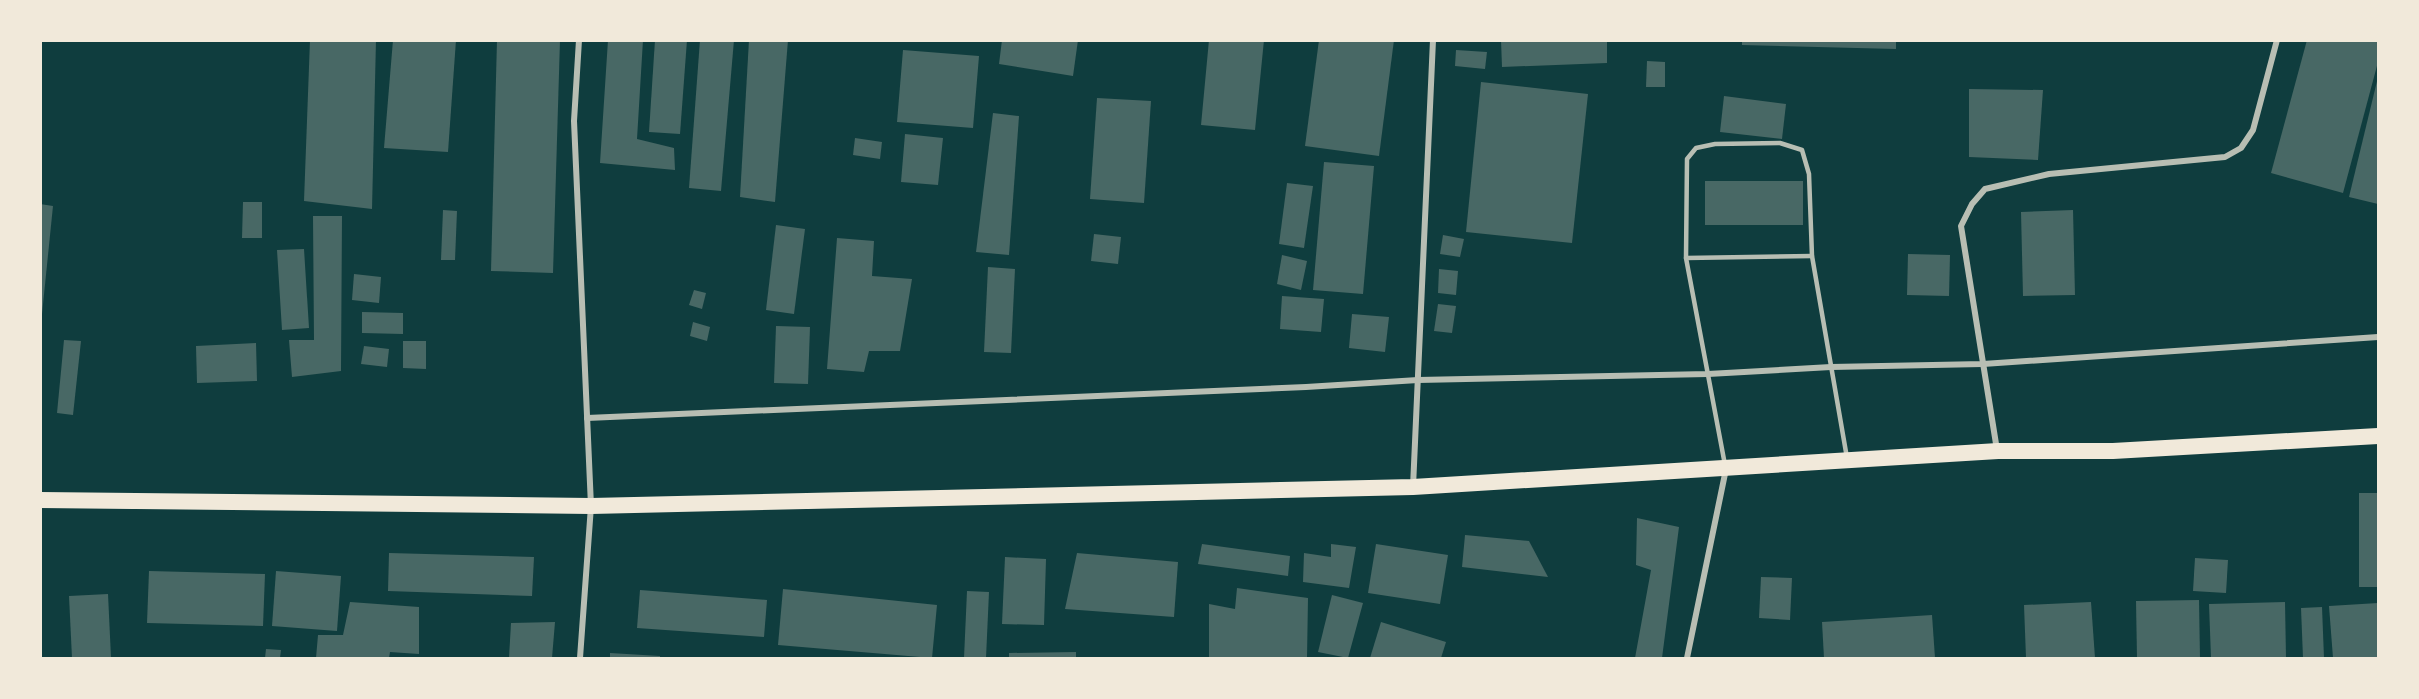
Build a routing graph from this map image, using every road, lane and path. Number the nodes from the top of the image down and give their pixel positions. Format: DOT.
graph roads {
  1 [pos="579,40"];
  2 [pos="1432,40"];
  3 [pos="2277,40"];
  4 [pos="1812,256"];
  5 [pos="1686,258"];
  6 [pos="2379,337"];
  7 [pos="1983,364"];
  8 [pos="1831,367"];
  9 [pos="1708,374"];
  10 [pos="1418,380"];
  11 [pos="587,418"];
  12 [pos="2379,435"];
  13 [pos="1998,451"];
  14 [pos="1847,461"];
  15 [pos="1726,468"];
  16 [pos="1413,487"];
  17 [pos="40,500"];
  18 [pos="591,506"];
  19 [pos="580,658"];
  20 [pos="1687,658"];
  1 -- 11 [label="street"];
  2 -- 10 [label="street"];
  3 -- 7 [label="street"];
  4 -- 5 [label="lane"];
  4 -- 5 [label="lane"];
  4 -- 8 [label="lane"];
  5 -- 9 [label="lane"];
  6 -- 7 [label="street"];
  7 -- 8 [label="street"];
  7 -- 13 [label="street"];
  8 -- 9 [label="street"];
  8 -- 14 [label="lane"];
  9 -- 10 [label="street"];
  9 -- 15 [label="lane"];
  10 -- 11 [label="street"];
  10 -- 16 [label="street"];
  11 -- 18 [label="street"];
  12 -- 13 [label="highway"];
  13 -- 14 [label="highway"];
  14 -- 15 [label="highway"];
  15 -- 16 [label="highway"];
  15 -- 20 [label="street"];
  16 -- 18 [label="highway"];
  17 -- 18 [label="highway"];
  18 -- 19 [label="street"];
}
